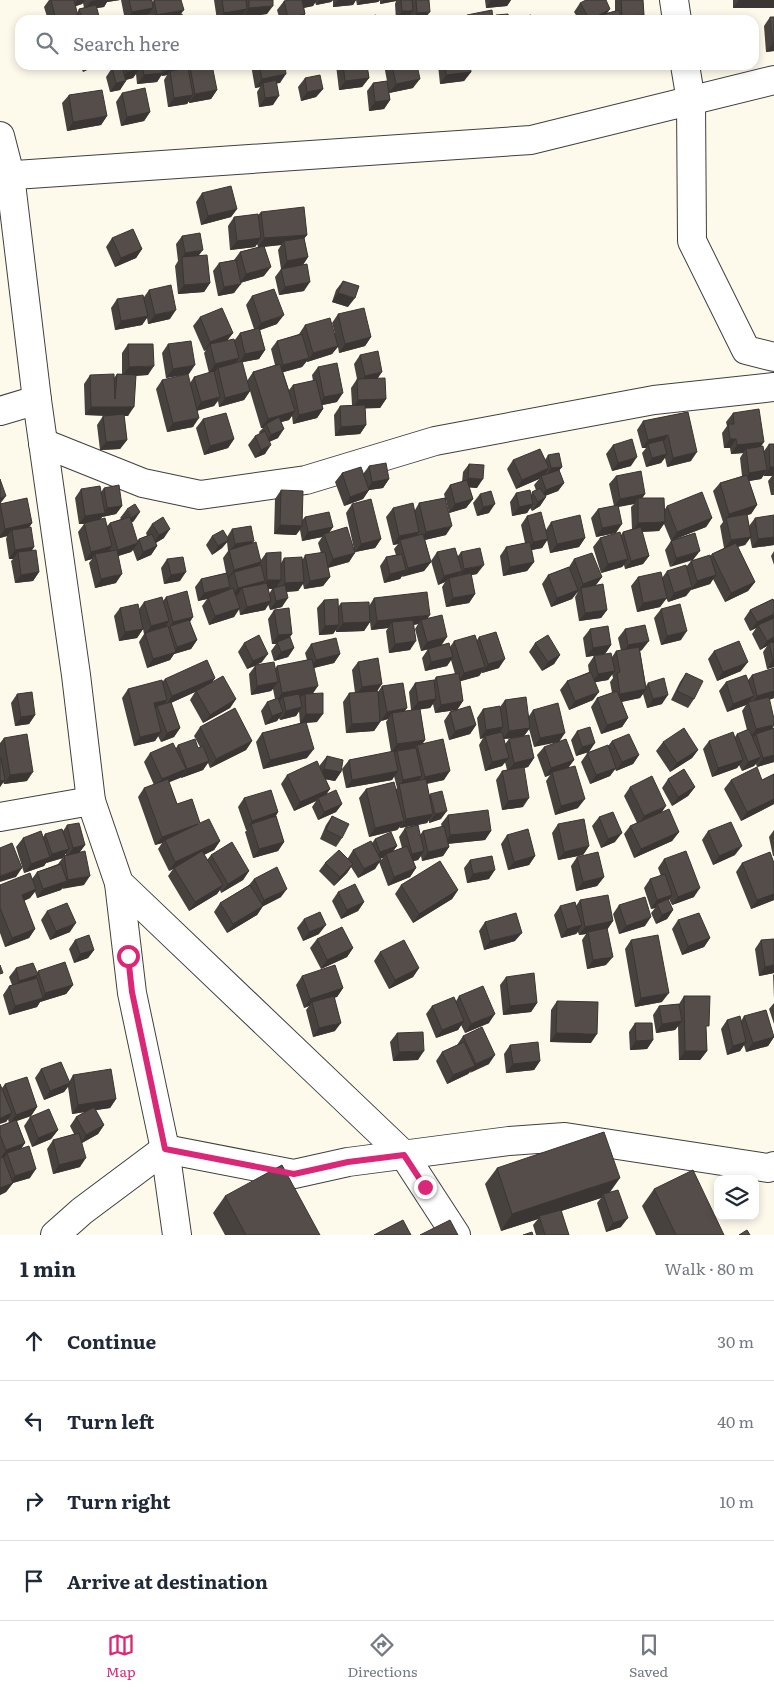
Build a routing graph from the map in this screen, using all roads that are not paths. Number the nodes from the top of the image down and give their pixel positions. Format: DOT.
graph roads {
  1 [pos="674,0"];
  2 [pos="677,15"];
  3 [pos="686,70"];
  4 [pos="774,80"];
  5 [pos="691,101"];
  6 [pos="0,136"];
  7 [pos="5,175"];
  8 [pos="774,357"];
  9 [pos="774,387"];
  10 [pos="37,400"];
  11 [pos="0,411"];
  12 [pos="43,444"];
  13 [pos="91,801"];
  14 [pos="0,816"];
  15 [pos="119,883"];
  16 [pos="165,1149"];
  17 [pos="404,1155"];
  18 [pos="774,1166"];
  19 [pos="55,1235"];
  20 [pos="177,1235"];
  21 [pos="456,1235"];
  1 -- 2 [label="street"];
  3 -- 5 [label="street"];
  4 -- 5 [label="street"];
  5 -- 7 [label="street"];
  5 -- 8 [label="street"];
  6 -- 7 [label="street"];
  7 -- 10 [label="street"];
  9 -- 12 [label="street"];
  10 -- 11 [label="street"];
  10 -- 12 [label="street"];
  12 -- 13 [label="street"];
  13 -- 14 [label="street"];
  13 -- 15 [label="street"];
  15 -- 16 [label="street"];
  15 -- 17 [label="street"];
  16 -- 17 [label="street"];
  16 -- 19 [label="street"];
  16 -- 20 [label="street"];
  17 -- 18 [label="street"];
  17 -- 21 [label="street"];
}
